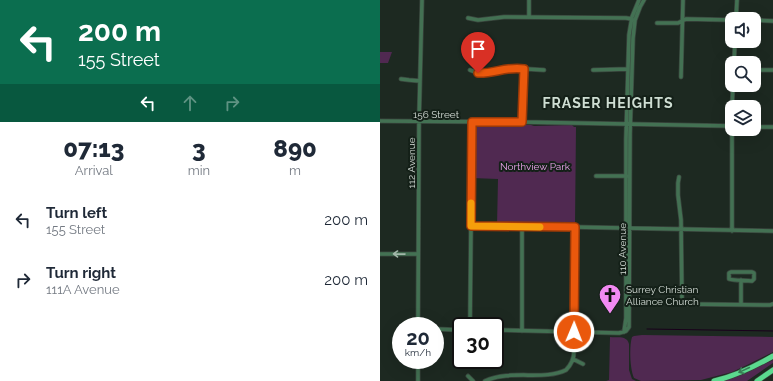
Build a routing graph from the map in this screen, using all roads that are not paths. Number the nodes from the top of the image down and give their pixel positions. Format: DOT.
graph roads {
  1 [pos="422,0"];
  2 [pos="529,0"];
  3 [pos="640,0"];
  4 [pos="644,0"];
  5 [pos="683,0"];
  6 [pos="737,0"];
  7 [pos="736,12"];
  8 [pos="529,17"];
  9 [pos="468,18"];
  10 [pos="633,20"];
  11 [pos="683,20"];
  12 [pos="725,20"];
  13 [pos="761,20"];
  14 [pos="773,21"];
  15 [pos="657,23"];
  16 [pos="524,69"];
  17 [pos="628,69"];
  18 [pos="470,70"];
  19 [pos="544,70"];
  20 [pos="592,70"];
  21 [pos="761,70"];
  22 [pos="773,70"];
  23 [pos="681,77"];
  24 [pos="401,78"];
  25 [pos="420,81"];
  26 [pos="631,92"];
  27 [pos="380,121"];
  28 [pos="419,121"];
  29 [pos="472,122"];
  30 [pos="522,122"];
  31 [pos="628,125"];
  32 [pos="725,126"];
  33 [pos="761,127"];
  34 [pos="773,127"];
  35 [pos="732,136"];
  36 [pos="596,176"];
  37 [pos="628,176"];
  38 [pos="679,176"];
  39 [pos="471,226"];
  40 [pos="522,226"];
  41 [pos="575,227"];
  42 [pos="628,229"];
  43 [pos="682,230"];
  44 [pos="732,231"];
  45 [pos="773,231"];
  46 [pos="380,254"];
  47 [pos="418,254"];
  48 [pos="741,280"];
  49 [pos="741,304"];
  50 [pos="773,304"];
  51 [pos="418,317"];
  52 [pos="470,317"];
  53 [pos="504,330"];
  54 [pos="522,331"];
  55 [pos="574,332"];
  56 [pos="773,356"];
  57 [pos="573,359"];
  58 [pos="582,364"];
  59 [pos="418,369"];
  60 [pos="773,370"];
  61 [pos="468,376"];
  62 [pos="555,378"];
  63 [pos="535,380"];
  64 [pos="418,381"];
  65 [pos="473,381"];
  66 [pos="486,381"];
  67 [pos="714,381"];
  68 [pos="757,381"];
  1 -- 25 [label="street, 112 Avenue"];
  2 -- 8 [label="street"];
  3 -- 10 [label="street, 110 Avenue"];
  4 -- 10 [label="street, 110 Avenue"];
  5 -- 11 [label="street"];
  6 -- 7 [label="street"];
  8 -- 9 [label="street"];
  8 -- 10 [label="street"];
  10 -- 17 [label="street, 110 Avenue"];
  10 -- 26 [label="street, 110 Avenue"];
  11 -- 12 [label="street"];
  11 -- 15 [label="street"];
  11 -- 23 [label="street"];
  13 -- 14 [label="street"];
  16 -- 18 [label="street"];
  16 -- 19 [label="street"];
  16 -- 30 [label="street"];
  17 -- 20 [label="street"];
  17 -- 26 [label="street"];
  17 -- 31 [label="street, 110 Avenue"];
  21 -- 22 [label="street"];
  24 -- 25 [label="street"];
  25 -- 28 [label="street, 112 Avenue"];
  26 -- 31 [label="street, 110 Avenue"];
  27 -- 28 [label="street, 156 Street"];
  28 -- 29 [label="street, 156 Street"];
  28 -- 47 [label="street, 112 Avenue"];
  29 -- 30 [label="street, 156 Street"];
  29 -- 39 [label="street"];
  30 -- 31 [label="street, 156 Street"];
  31 -- 32 [label="street, 156 Street"];
  31 -- 37 [label="street, 110 Avenue"];
  33 -- 34 [label="street"];
  35 -- 44 [label="street"];
  36 -- 37 [label="street"];
  37 -- 42 [label="street, 110 Avenue"];
  38 -- 43 [label="street"];
  39 -- 40 [label="street"];
  39 -- 52 [label="street"];
  40 -- 41 [label="street"];
  40 -- 54 [label="street"];
  41 -- 42 [label="street"];
  41 -- 55 [label="street"];
  42 -- 43 [label="street"];
  42 -- 55 [label="street, 110 Avenue"];
  43 -- 44 [label="street"];
  43 -- 49 [label="street"];
  44 -- 45 [label="street"];
  47 -- 46 [label="street, one-way"];
  47 -- 51 [label="street, 112 Avenue"];
  48 -- 48 [label="street"];
  48 -- 49 [label="street"];
  49 -- 50 [label="street"];
  53 -- 54 [label="street"];
  54 -- 55 [label="street"];
  55 -- 57 [label="street"];
  56 -- 67 [label="highway, one-way"];
  57 -- 58 [label="street"];
  57 -- 62 [label="street"];
  59 -- 64 [label="street"];
  60 -- 68 [label="highway"];
  61 -- 65 [label="street"];
  63 -- 66 [label="street"];
}
